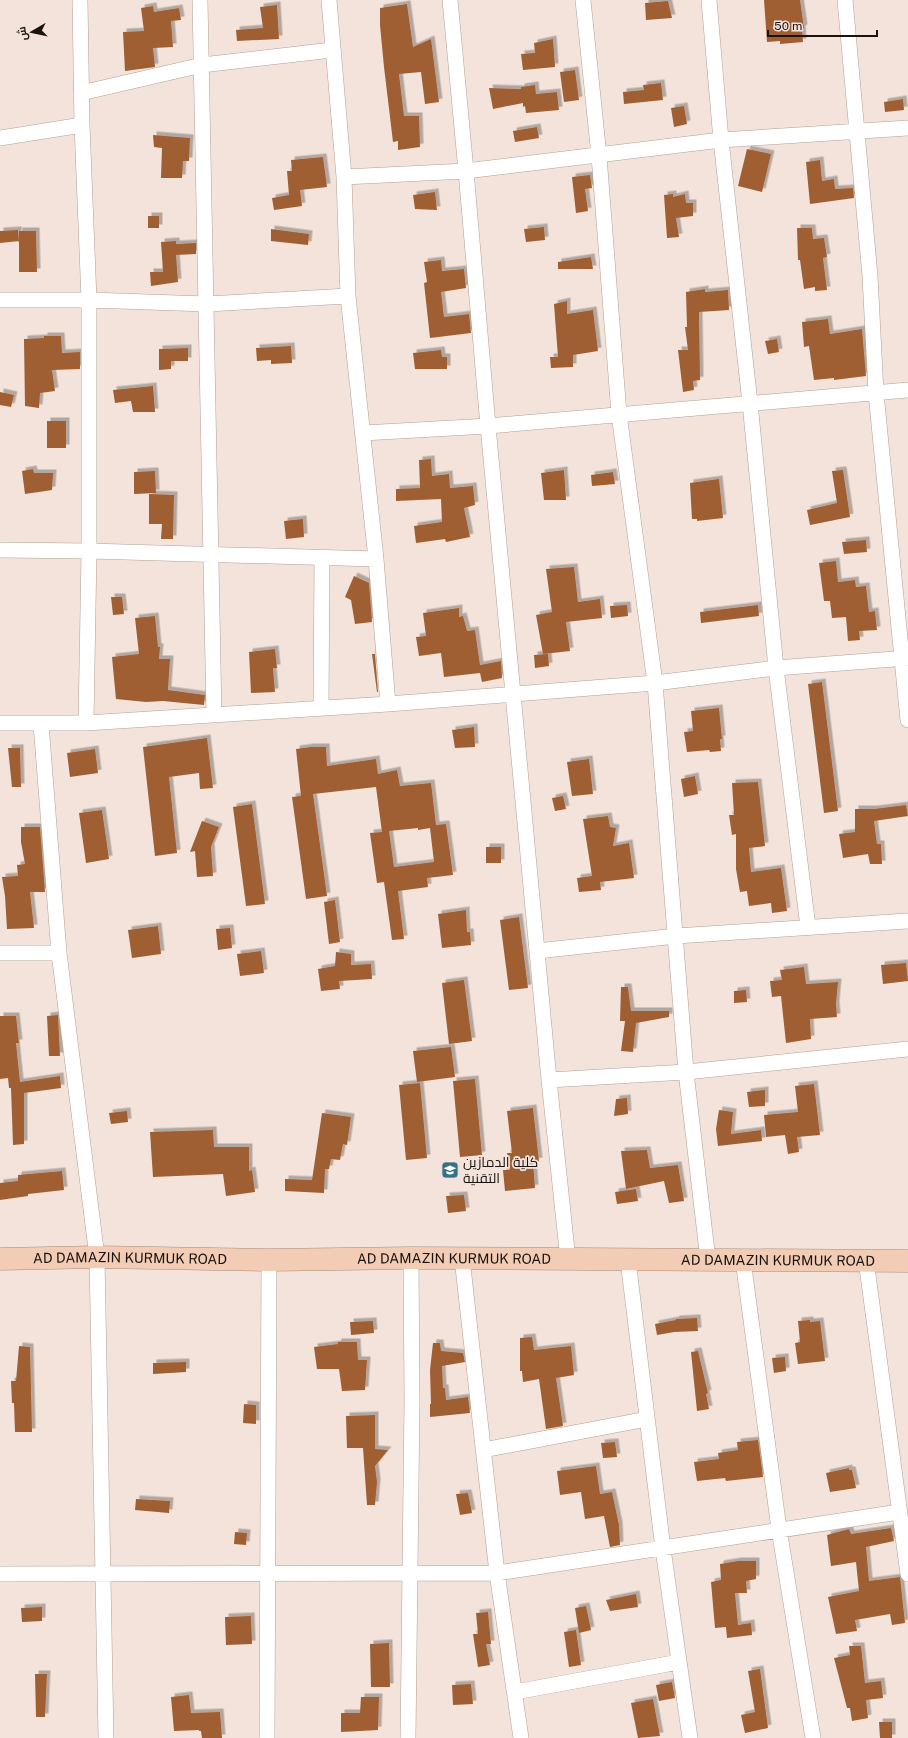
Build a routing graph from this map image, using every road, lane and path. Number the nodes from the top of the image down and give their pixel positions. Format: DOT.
graph roads {
  1 [pos="80,0"];
  2 [pos="200,0"];
  3 [pos="329,0"];
  4 [pos="450,0"];
  5 [pos="583,0"];
  6 [pos="709,0"];
  7 [pos="844,0"];
  8 [pos="332,50"];
  9 [pos="202,65"];
  10 [pos="81,93"];
  11 [pos="82,125"];
  12 [pos="908,128"];
  13 [pos="858,132"];
  14 [pos="0,138"];
  15 [pos="721,140"];
  16 [pos="599,156"];
  17 [pos="466,171"];
  18 [pos="344,177"];
  19 [pos="348,296"];
  20 [pos="0,300"];
  21 [pos="89,300"];
  22 [pos="207,304"];
  23 [pos="908,390"];
  24 [pos="876,393"];
  25 [pos="750,403"];
  26 [pos="619,414"];
  27 [pos="488,426"];
  28 [pos="363,433"];
  29 [pos="0,550"];
  30 [pos="89,551"];
  31 [pos="211,556"];
  32 [pos="322,558"];
  33 [pos="376,559"];
  34 [pos="905,658"];
  35 [pos="776,668"];
  36 [pos="655,683"];
  37 [pos="513,694"];
  38 [pos="388,704"];
  39 [pos="321,708"];
  40 [pos="214,715"];
  41 [pos="908,720"];
  42 [pos="0,723"];
  43 [pos="41,724"];
  44 [pos="86,724"];
  45 [pos="908,921"];
  46 [pos="808,927"];
  47 [pos="676,936"];
  48 [pos="537,951"];
  49 [pos="0,953"];
  50 [pos="59,953"];
  51 [pos="908,1050"];
  52 [pos="686,1072"];
  53 [pos="549,1080"];
  54 [pos="97,1257"];
  55 [pos="411,1258"];
  56 [pos="462,1258"];
  57 [pos="0,1259"];
  58 [pos="269,1260"];
  59 [pos="568,1260"];
  60 [pos="628,1260"];
  61 [pos="708,1260"];
  62 [pos="743,1260"];
  63 [pos="866,1260"];
  64 [pos="908,1261"];
  65 [pos="646,1419"];
  66 [pos="483,1450"];
  67 [pos="899,1512"];
  68 [pos="779,1529"];
  69 [pos="663,1549"];
  70 [pos="410,1573"];
  71 [pos="497,1573"];
  72 [pos="0,1574"];
  73 [pos="104,1574"];
  74 [pos="267,1574"];
  75 [pos="908,1574"];
  76 [pos="679,1662"];
  77 [pos="515,1692"];
  78 [pos="106,1738"];
  79 [pos="267,1738"];
  80 [pos="408,1738"];
  81 [pos="521,1738"];
  82 [pos="690,1738"];
  83 [pos="813,1738"];
  1 -- 10 [label="street"];
  2 -- 9 [label="street"];
  3 -- 8 [label="street"];
  4 -- 17 [label="street"];
  5 -- 16 [label="street"];
  6 -- 15 [label="street"];
  7 -- 13 [label="street"];
  8 -- 9 [label="street"];
  8 -- 18 [label="street"];
  9 -- 10 [label="street"];
  9 -- 22 [label="street"];
  10 -- 11 [label="street"];
  11 -- 14 [label="street"];
  11 -- 21 [label="street"];
  12 -- 13 [label="street"];
  13 -- 15 [label="street"];
  13 -- 24 [label="street"];
  15 -- 16 [label="street"];
  15 -- 25 [label="street"];
  16 -- 17 [label="street"];
  16 -- 26 [label="street"];
  17 -- 18 [label="street"];
  17 -- 27 [label="street"];
  18 -- 19 [label="street"];
  19 -- 22 [label="street"];
  19 -- 28 [label="street"];
  20 -- 21 [label="street"];
  21 -- 22 [label="street"];
  21 -- 30 [label="street"];
  22 -- 31 [label="street"];
  23 -- 24 [label="street"];
  24 -- 25 [label="street"];
  24 -- 34 [label="street"];
  25 -- 26 [label="street"];
  25 -- 35 [label="street"];
  26 -- 27 [label="street"];
  26 -- 36 [label="street"];
  27 -- 28 [label="street"];
  27 -- 37 [label="street"];
  28 -- 33 [label="street"];
  29 -- 30 [label="street"];
  30 -- 31 [label="street"];
  30 -- 44 [label="street"];
  31 -- 32 [label="street"];
  31 -- 40 [label="street"];
  32 -- 33 [label="street"];
  32 -- 39 [label="street"];
  33 -- 38 [label="street"];
  34 -- 35 [label="street"];
  34 -- 41 [label="street"];
  35 -- 36 [label="street"];
  35 -- 46 [label="street"];
  36 -- 37 [label="street"];
  36 -- 47 [label="street"];
  37 -- 38 [label="street"];
  37 -- 48 [label="street"];
  38 -- 39 [label="street"];
  39 -- 40 [label="street"];
  40 -- 44 [label="street"];
  42 -- 43 [label="street"];
  43 -- 44 [label="street"];
  43 -- 50 [label="street"];
  45 -- 46 [label="street"];
  46 -- 47 [label="street"];
  47 -- 48 [label="street"];
  47 -- 52 [label="street"];
  48 -- 53 [label="street"];
  49 -- 50 [label="street"];
  50 -- 54 [label="street"];
  51 -- 52 [label="street"];
  52 -- 53 [label="street"];
  52 -- 61 [label="street"];
  53 -- 59 [label="street"];
  54 -- 57 [label="highway, AD DAMAZIN KURMUK ROAD"];
  54 -- 58 [label="highway, AD DAMAZIN KURMUK ROAD"];
  54 -- 73 [label="street"];
  55 -- 56 [label="highway, AD DAMAZIN KURMUK ROAD"];
  55 -- 58 [label="highway, AD DAMAZIN KURMUK ROAD"];
  55 -- 70 [label="street"];
  56 -- 59 [label="highway, AD DAMAZIN KURMUK ROAD"];
  56 -- 66 [label="street"];
  58 -- 74 [label="street"];
  59 -- 60 [label="highway, AD DAMAZIN KURMUK ROAD"];
  60 -- 61 [label="highway, AD DAMAZIN KURMUK ROAD"];
  60 -- 65 [label="street"];
  61 -- 62 [label="highway, AD DAMAZIN KURMUK ROAD"];
  62 -- 63 [label="highway, AD DAMAZIN KURMUK ROAD"];
  62 -- 68 [label="street"];
  63 -- 64 [label="highway, AD DAMAZIN KURMUK ROAD"];
  63 -- 67 [label="street"];
  65 -- 66 [label="street"];
  65 -- 69 [label="street"];
  66 -- 71 [label="street"];
  67 -- 68 [label="street"];
  67 -- 75 [label="street"];
  68 -- 69 [label="street"];
  68 -- 83 [label="street"];
  69 -- 71 [label="street"];
  69 -- 76 [label="street"];
  70 -- 71 [label="street"];
  70 -- 74 [label="street"];
  70 -- 80 [label="street"];
  71 -- 77 [label="street"];
  72 -- 73 [label="street"];
  73 -- 74 [label="street"];
  73 -- 78 [label="street"];
  74 -- 79 [label="street"];
  76 -- 77 [label="street"];
  76 -- 82 [label="street"];
  77 -- 81 [label="street"];
}
